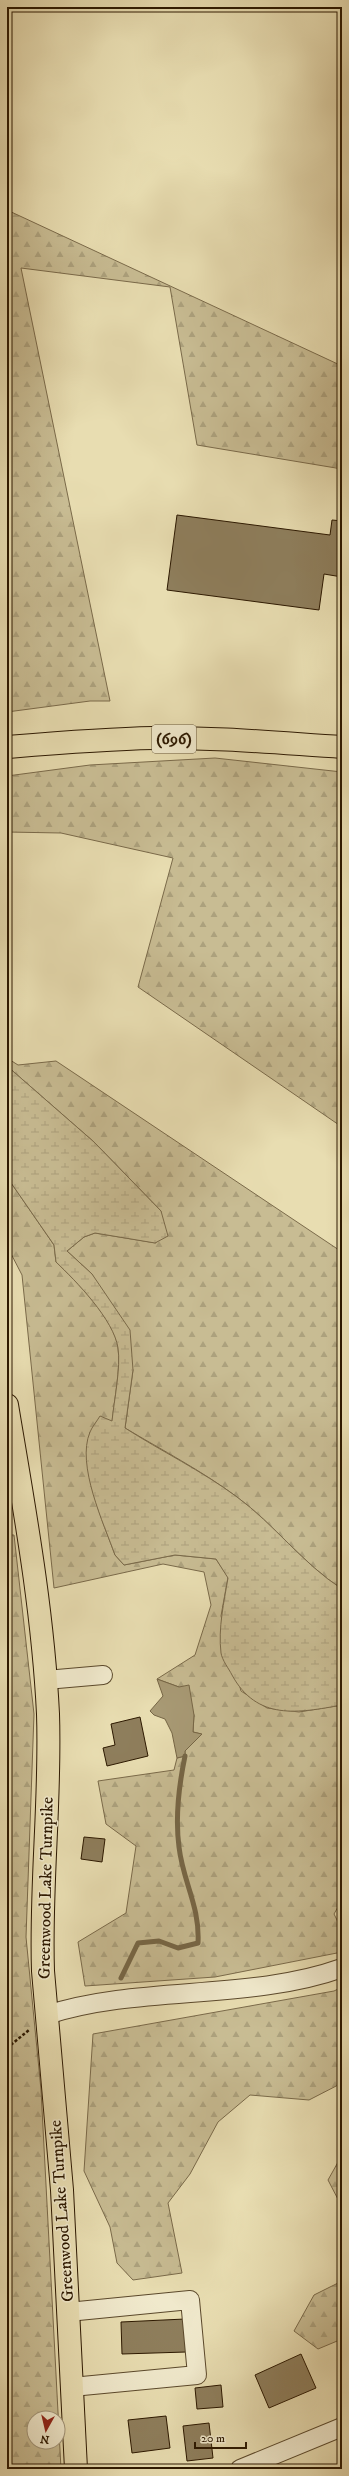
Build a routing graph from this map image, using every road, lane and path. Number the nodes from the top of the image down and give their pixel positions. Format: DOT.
graph roads {
  1 [pos="7,747"];
  2 [pos="342,747"];
  3 [pos="7,1405"];
  4 [pos="103,1675"];
  5 [pos="46,1680"];
  6 [pos="342,1968"];
  7 [pos="47,2015"];
  8 [pos="7,2048"];
  9 [pos="68,2312"];
  10 [pos="72,2387"];
  11 [pos="342,2427"];
  12 [pos="76,2469"];
  13 [pos="240,2469"];
  1 -- 2 [label="main road, (696)"];
  3 -- 5 [label="main road, Greenwood Lake Turnpike"];
  4 -- 5 [label="street"];
  5 -- 7 [label="main road, Greenwood Lake Turnpike"];
  6 -- 7 [label="street"];
  7 -- 8 [label="path"];
  7 -- 9 [label="main road, Greenwood Lake Turnpike"];
  9 -- 10 [label="main road, Greenwood Lake Turnpike"];
  9 -- 10 [label="street"];
  10 -- 12 [label="main road, Greenwood Lake Turnpike"];
  11 -- 13 [label="street"];
}
